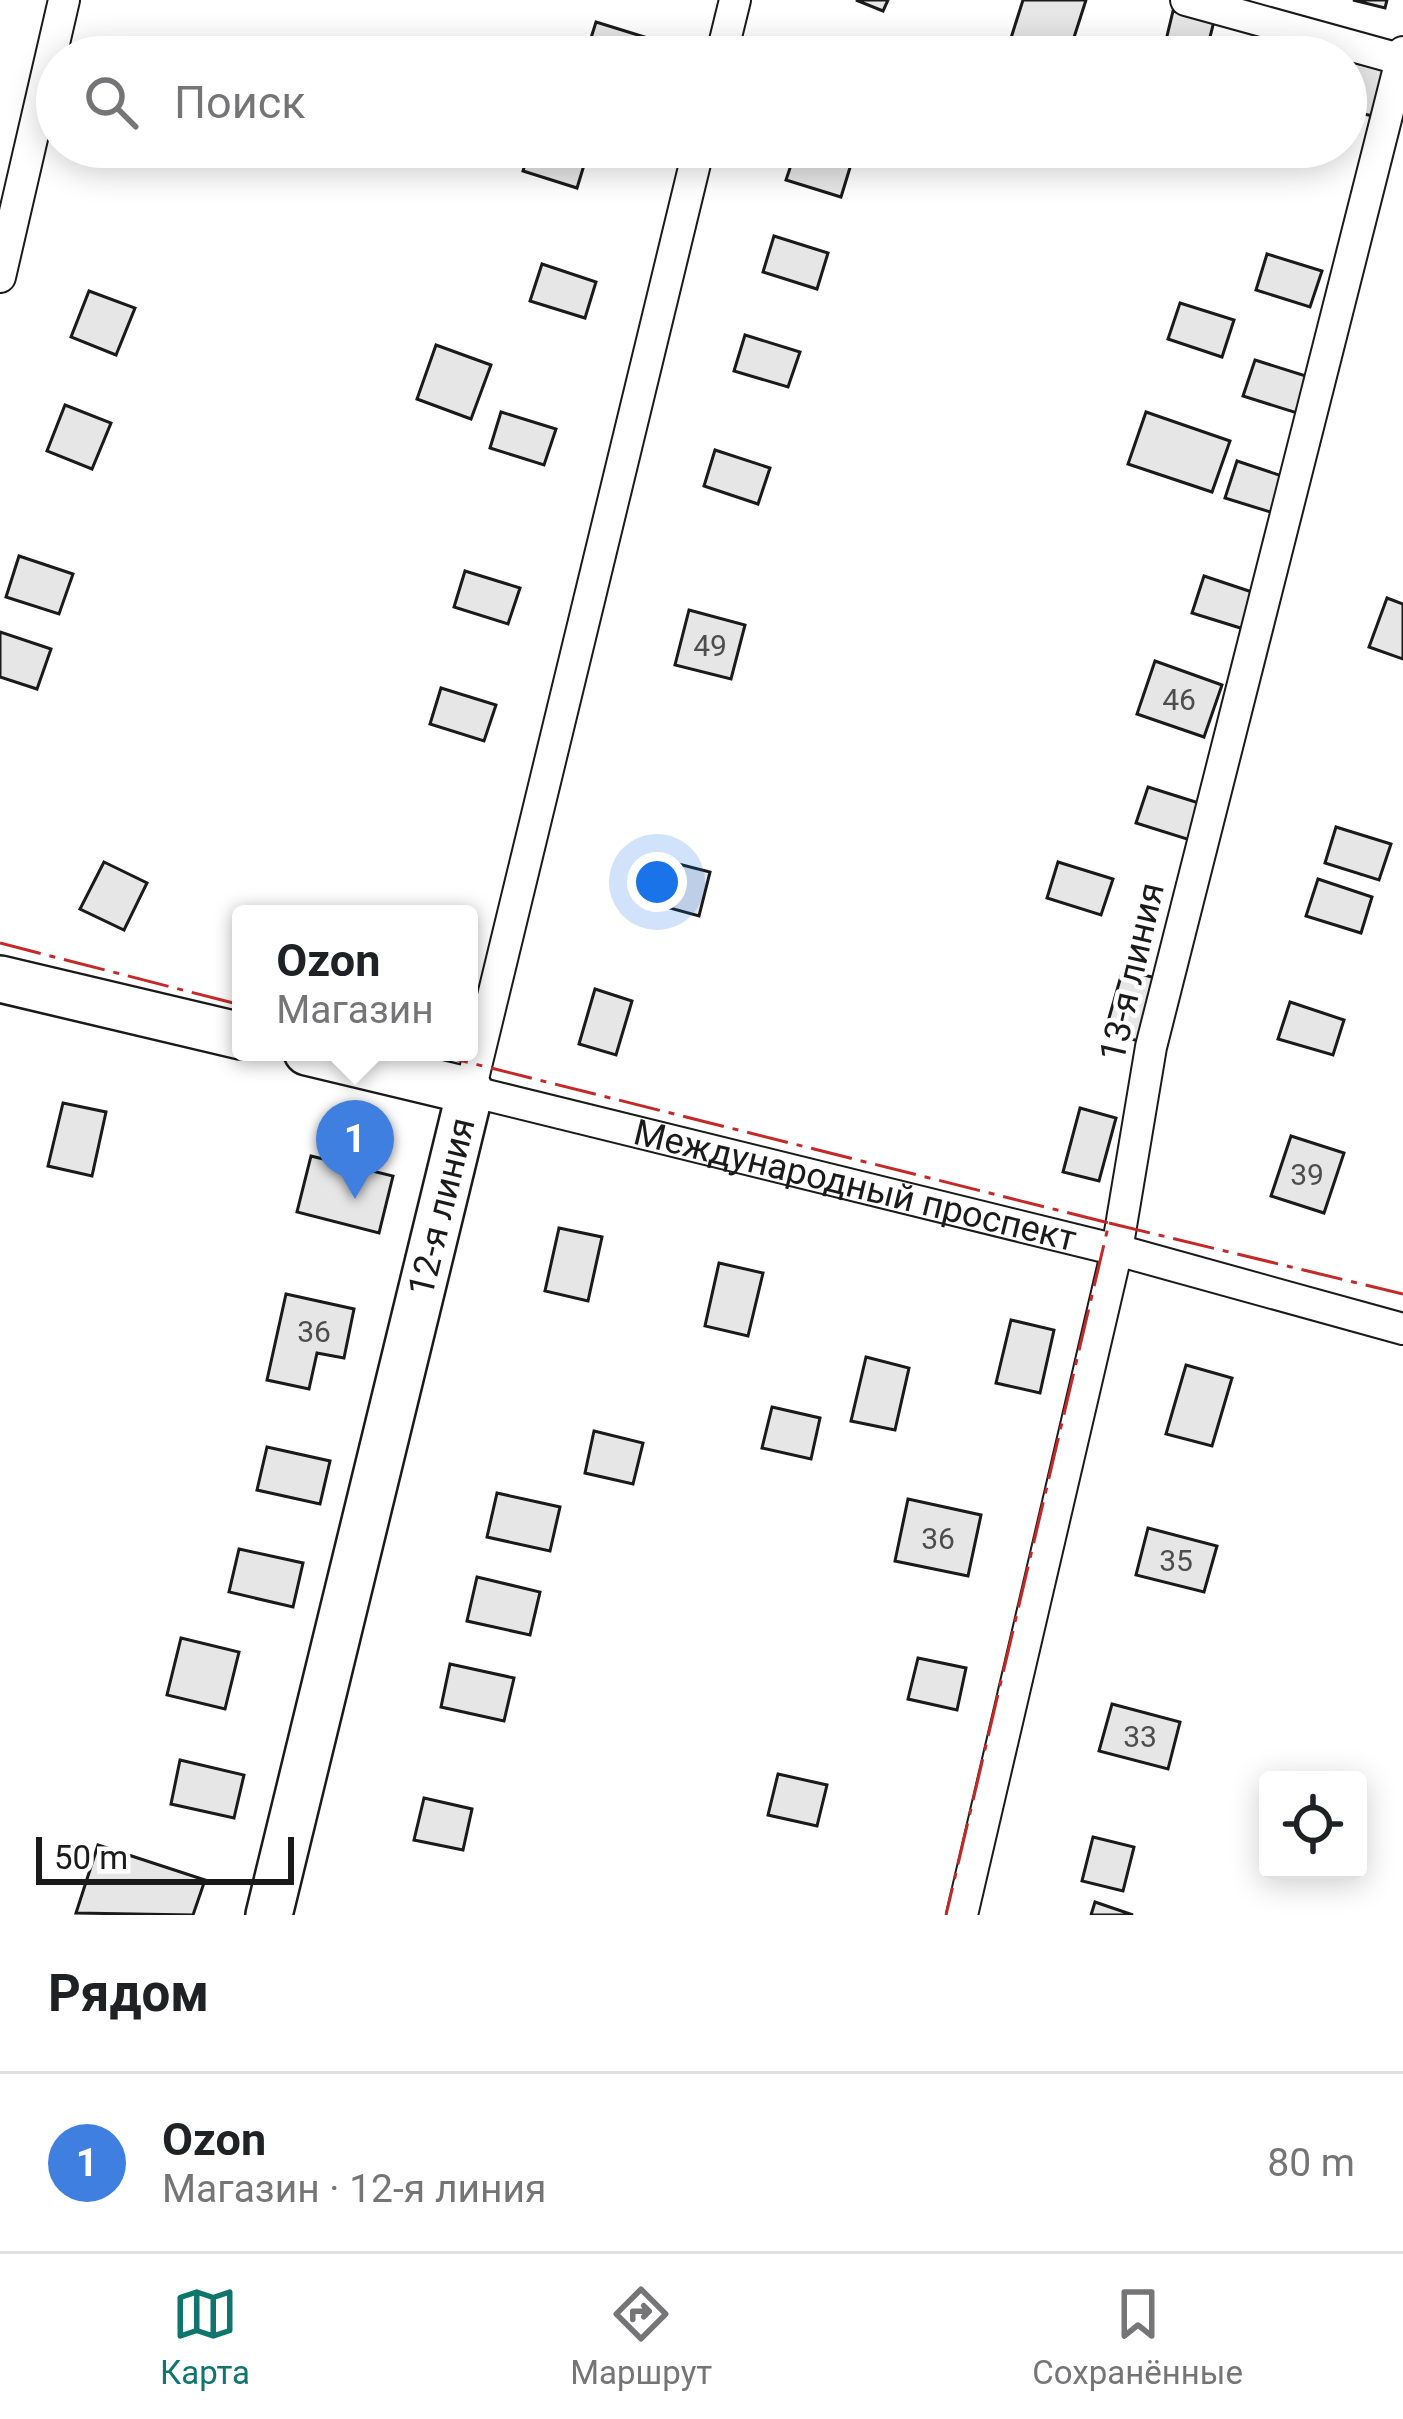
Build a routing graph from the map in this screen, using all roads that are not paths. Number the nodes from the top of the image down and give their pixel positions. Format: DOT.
graph roads {
  1 [pos="64,0"];
  2 [pos="735,0"];
  3 [pos="1186,0"];
  4 [pos="56,36"];
  5 [pos="726,36"];
  6 [pos="1322,36"];
  7 [pos="1367,48"];
  8 [pos="1402,57"];
  9 [pos="36,121"];
  10 [pos="694,168"];
  11 [pos="0,277"];
  12 [pos="0,979"];
  13 [pos="232,1034"];
  14 [pos="478,1058"];
  15 [pos="345,1061"];
  16 [pos="477,1061"];
  17 [pos="470,1091"];
  18 [pos="1117,1250"];
  19 [pos="1403,1329"];
  20 [pos="269,1915"];
  21 [pos="962,1915"];
  1 -- 4 [label="street"];
  2 -- 5 [label="street"];
  3 -- 6 [label="street"];
  7 -- 8 [label="street"];
  8 -- 18 [label="street, 13-я линия"];
  9 -- 11 [label="street"];
  10 -- 14 [label="street, 12-я линия"];
  12 -- 13 [label="street"];
  15 -- 17 [label="street, Международный проспект"];
  16 -- 17 [label="street, 12-я линия"];
  17 -- 18 [label="street, Международный проспект"];
  17 -- 20 [label="street, 12-я линия"];
  18 -- 19 [label="street, Международный проспект"];
  18 -- 21 [label="street, 13-я линия"];
}
